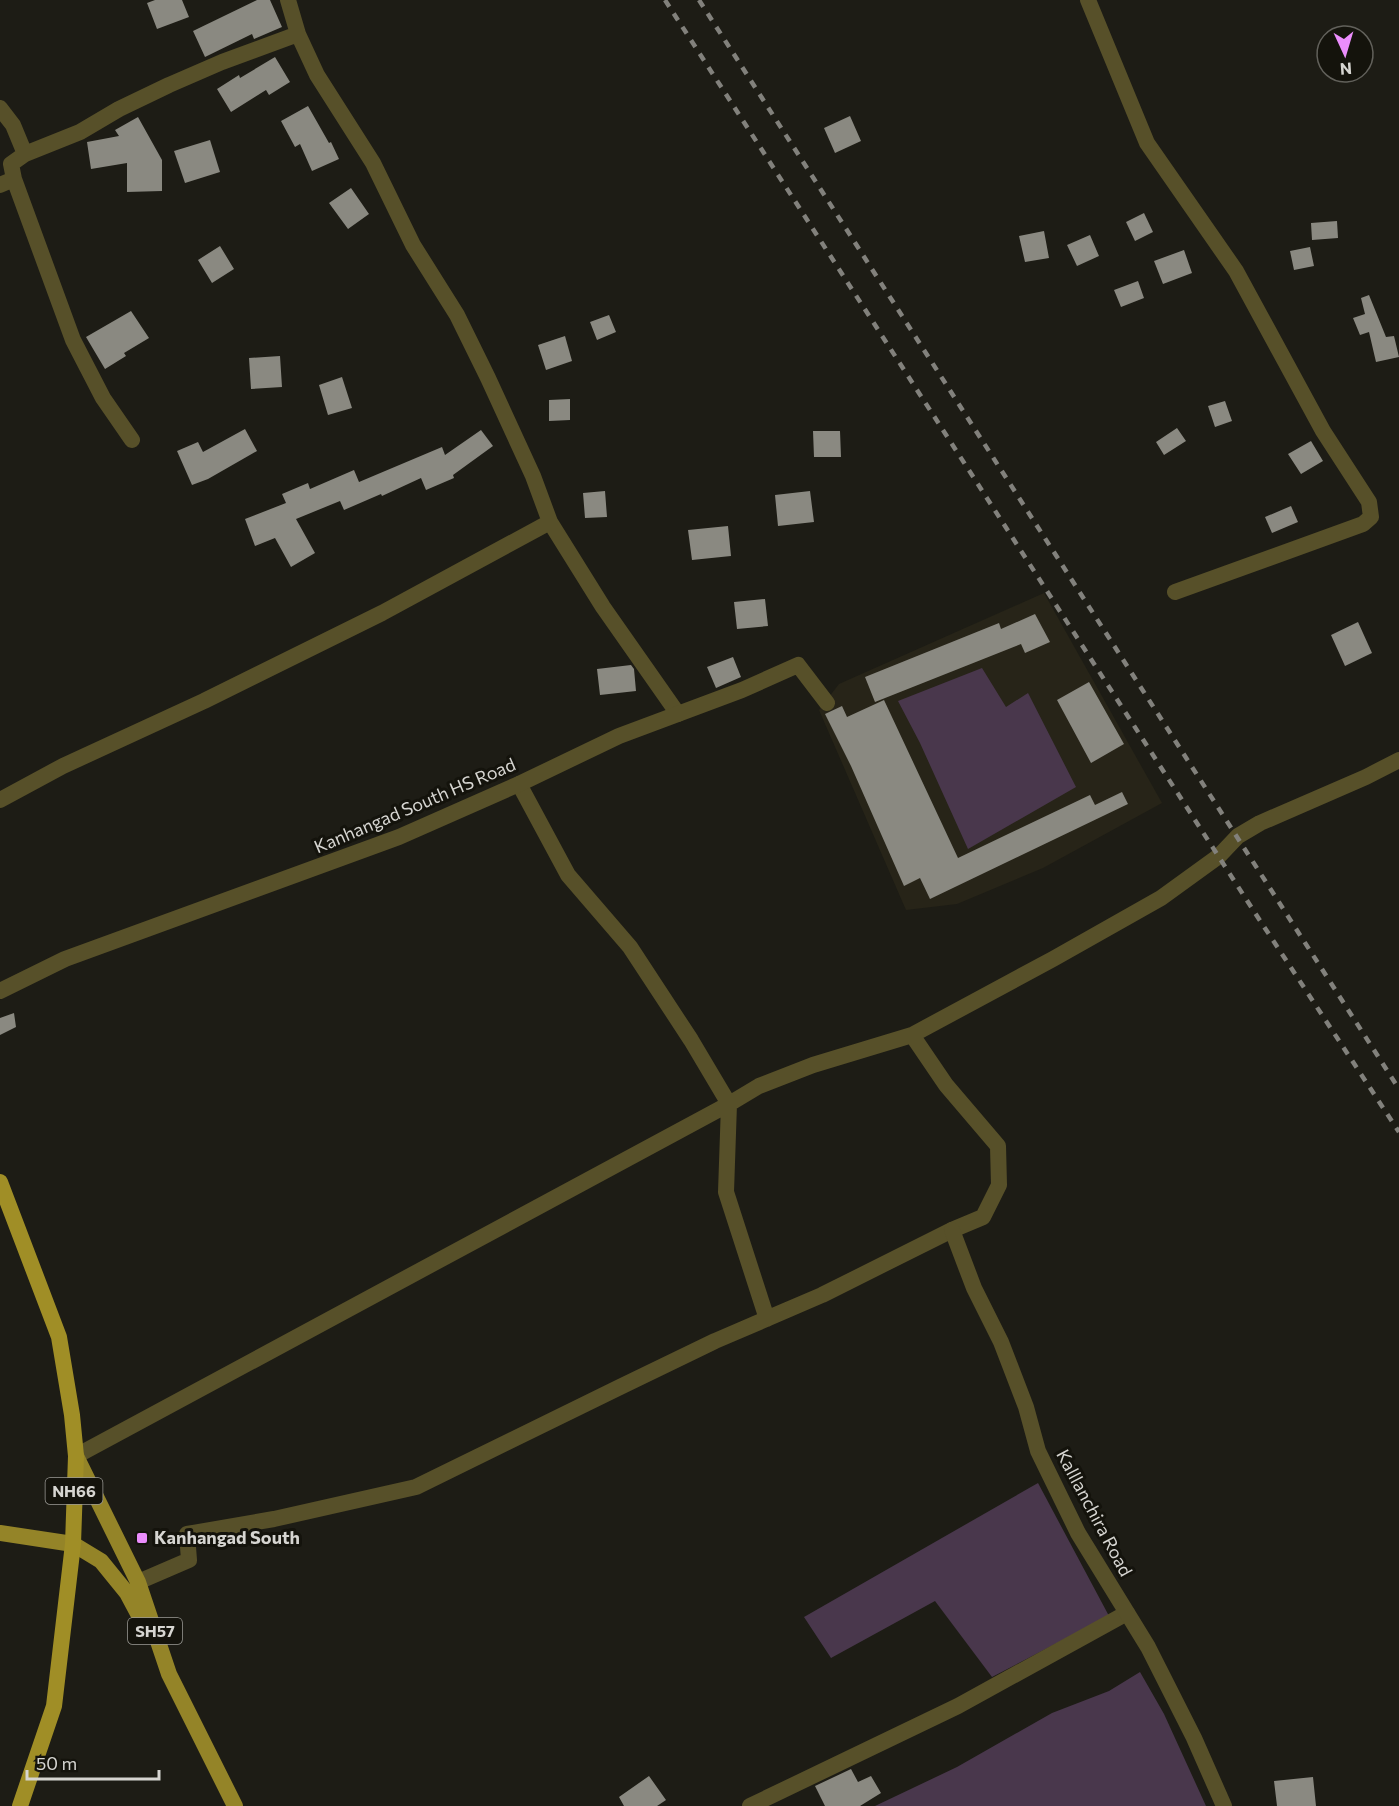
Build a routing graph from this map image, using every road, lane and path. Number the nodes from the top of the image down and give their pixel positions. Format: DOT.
graph roads {
  1 [pos="288,0"];
  2 [pos="1088,0"];
  3 [pos="298,34"];
  4 [pos="0,108"];
  5 [pos="25,154"];
  6 [pos="7,182"];
  7 [pos="132,440"];
  8 [pos="550,522"];
  9 [pos="1175,592"];
  10 [pos="827,703"];
  11 [pos="678,714"];
  12 [pos="1399,760"];
  13 [pos="519,784"];
  14 [pos="0,800"];
  15 [pos="0,991"];
  16 [pos="912,1035"];
  17 [pos="729,1104"];
  18 [pos="0,1182"];
  19 [pos="952,1230"];
  20 [pos="767,1319"];
  21 [pos="76,1456"];
  22 [pos="0,1533"];
  23 [pos="73,1544"];
  24 [pos="138,1582"];
  25 [pos="1127,1613"];
  26 [pos="169,1674"];
  27 [pos="20,1806"];
  28 [pos="235,1806"];
  29 [pos="750,1806"];
  30 [pos="1224,1806"];
  1 -- 3 [label="street"];
  2 -- 9 [label="street"];
  3 -- 5 [label="street"];
  3 -- 8 [label="street"];
  4 -- 5 [label="street"];
  5 -- 6 [label="street"];
  6 -- 7 [label="street"];
  8 -- 11 [label="street"];
  8 -- 14 [label="street"];
  10 -- 11 [label="street, Kanhangad South HS Road"];
  11 -- 13 [label="street, Kanhangad South HS Road"];
  12 -- 16 [label="street"];
  13 -- 15 [label="street, Kanhangad South HS Road"];
  13 -- 17 [label="street"];
  16 -- 17 [label="street"];
  16 -- 19 [label="street"];
  17 -- 20 [label="street"];
  17 -- 21 [label="street"];
  18 -- 21 [label="highway, NH66"];
  19 -- 20 [label="street"];
  19 -- 25 [label="street, Kalllanchira Road"];
  20 -- 24 [label="street"];
  21 -- 23 [label="highway, NH66"];
  21 -- 24 [label="main road, SH57"];
  22 -- 23 [label="main road, SH57"];
  23 -- 26 [label="main road, SH57"];
  23 -- 27 [label="highway, NH66"];
  24 -- 26 [label="main road, SH57"];
  25 -- 29 [label="street"];
  25 -- 30 [label="street, Kalllanchira Road"];
  26 -- 28 [label="main road, SH57"];
}
